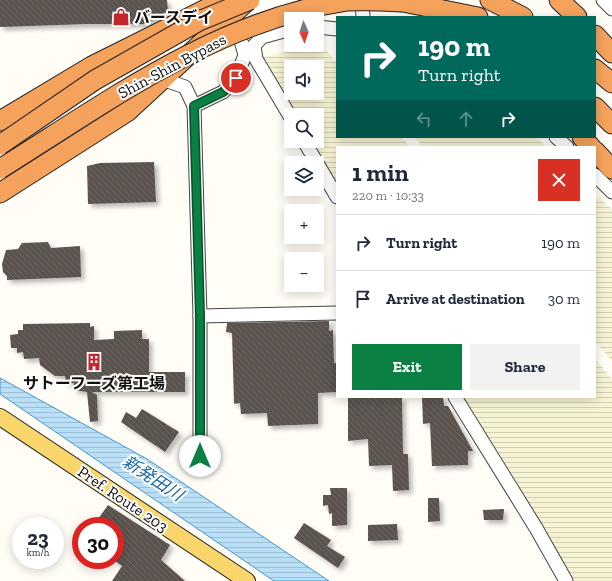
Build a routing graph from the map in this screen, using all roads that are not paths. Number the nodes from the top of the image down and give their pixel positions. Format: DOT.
graph roads {
  1 [pos="249,0"];
  2 [pos="362,0"];
  3 [pos="490,0"];
  4 [pos="559,0"];
  5 [pos="604,0"];
  6 [pos="228,5"];
  7 [pos="612,9"];
  8 [pos="363,16"];
  9 [pos="473,16"];
  10 [pos="521,16"];
  11 [pos="575,16"];
  12 [pos="324,28"];
  13 [pos="336,29"];
  14 [pos="284,31"];
  15 [pos="596,36"];
  16 [pos="250,50"];
  17 [pos="612,53"];
  18 [pos="596,70"];
  19 [pos="162,79"];
  20 [pos="612,83"];
  21 [pos="194,106"];
  22 [pos="285,108"];
  23 [pos="596,108"];
  24 [pos="0,121"];
  25 [pos="612,124"];
  26 [pos="557,138"];
  27 [pos="583,138"];
  28 [pos="0,145"];
  29 [pos="565,146"];
  30 [pos="590,146"];
  31 [pos="308,148"];
  32 [pos="596,153"];
  33 [pos="0,169"];
  34 [pos="596,176"];
  35 [pos="610,183"];
  36 [pos="0,194"];
  37 [pos="336,195"];
  38 [pos="336,313"];
  39 [pos="200,316"];
  40 [pos="455,398"];
  41 [pos="0,416"];
  42 [pos="200,456"];
  43 [pos="247,581"];
  44 [pos="566,581"];
  1 -- 6 [label="highway"];
  1 -- 28 [label="highway, Shin-Shin Bypass, bridge"];
  2 -- 8 [label="street"];
  3 -- 10 [label="highway"];
  4 -- 11 [label="highway"];
  5 -- 7 [label="street"];
  6 -- 16 [label="street"];
  6 -- 19 [label="highway"];
  6 -- 24 [label="highway"];
  9 -- 33 [label="highway, Shin-Shin Bypass, bridge"];
  12 -- 13 [label="street"];
  14 -- 16 [label="street"];
  15 -- 17 [label="highway"];
  16 -- 21 [label="street"];
  16 -- 22 [label="street"];
  18 -- 20 [label="highway"];
  19 -- 21 [label="street"];
  19 -- 36 [label="highway"];
  21 -- 39 [label="street"];
  23 -- 25 [label="highway"];
  26 -- 29 [label="street"];
  27 -- 30 [label="highway"];
  31 -- 37 [label="street"];
  32 -- 35 [label="highway"];
  34 -- 35 [label="street"];
  38 -- 39 [label="street"];
  39 -- 42 [label="street"];
  40 -- 44 [label="street"];
  41 -- 43 [label="main road, Pref. Route 203"];
}
